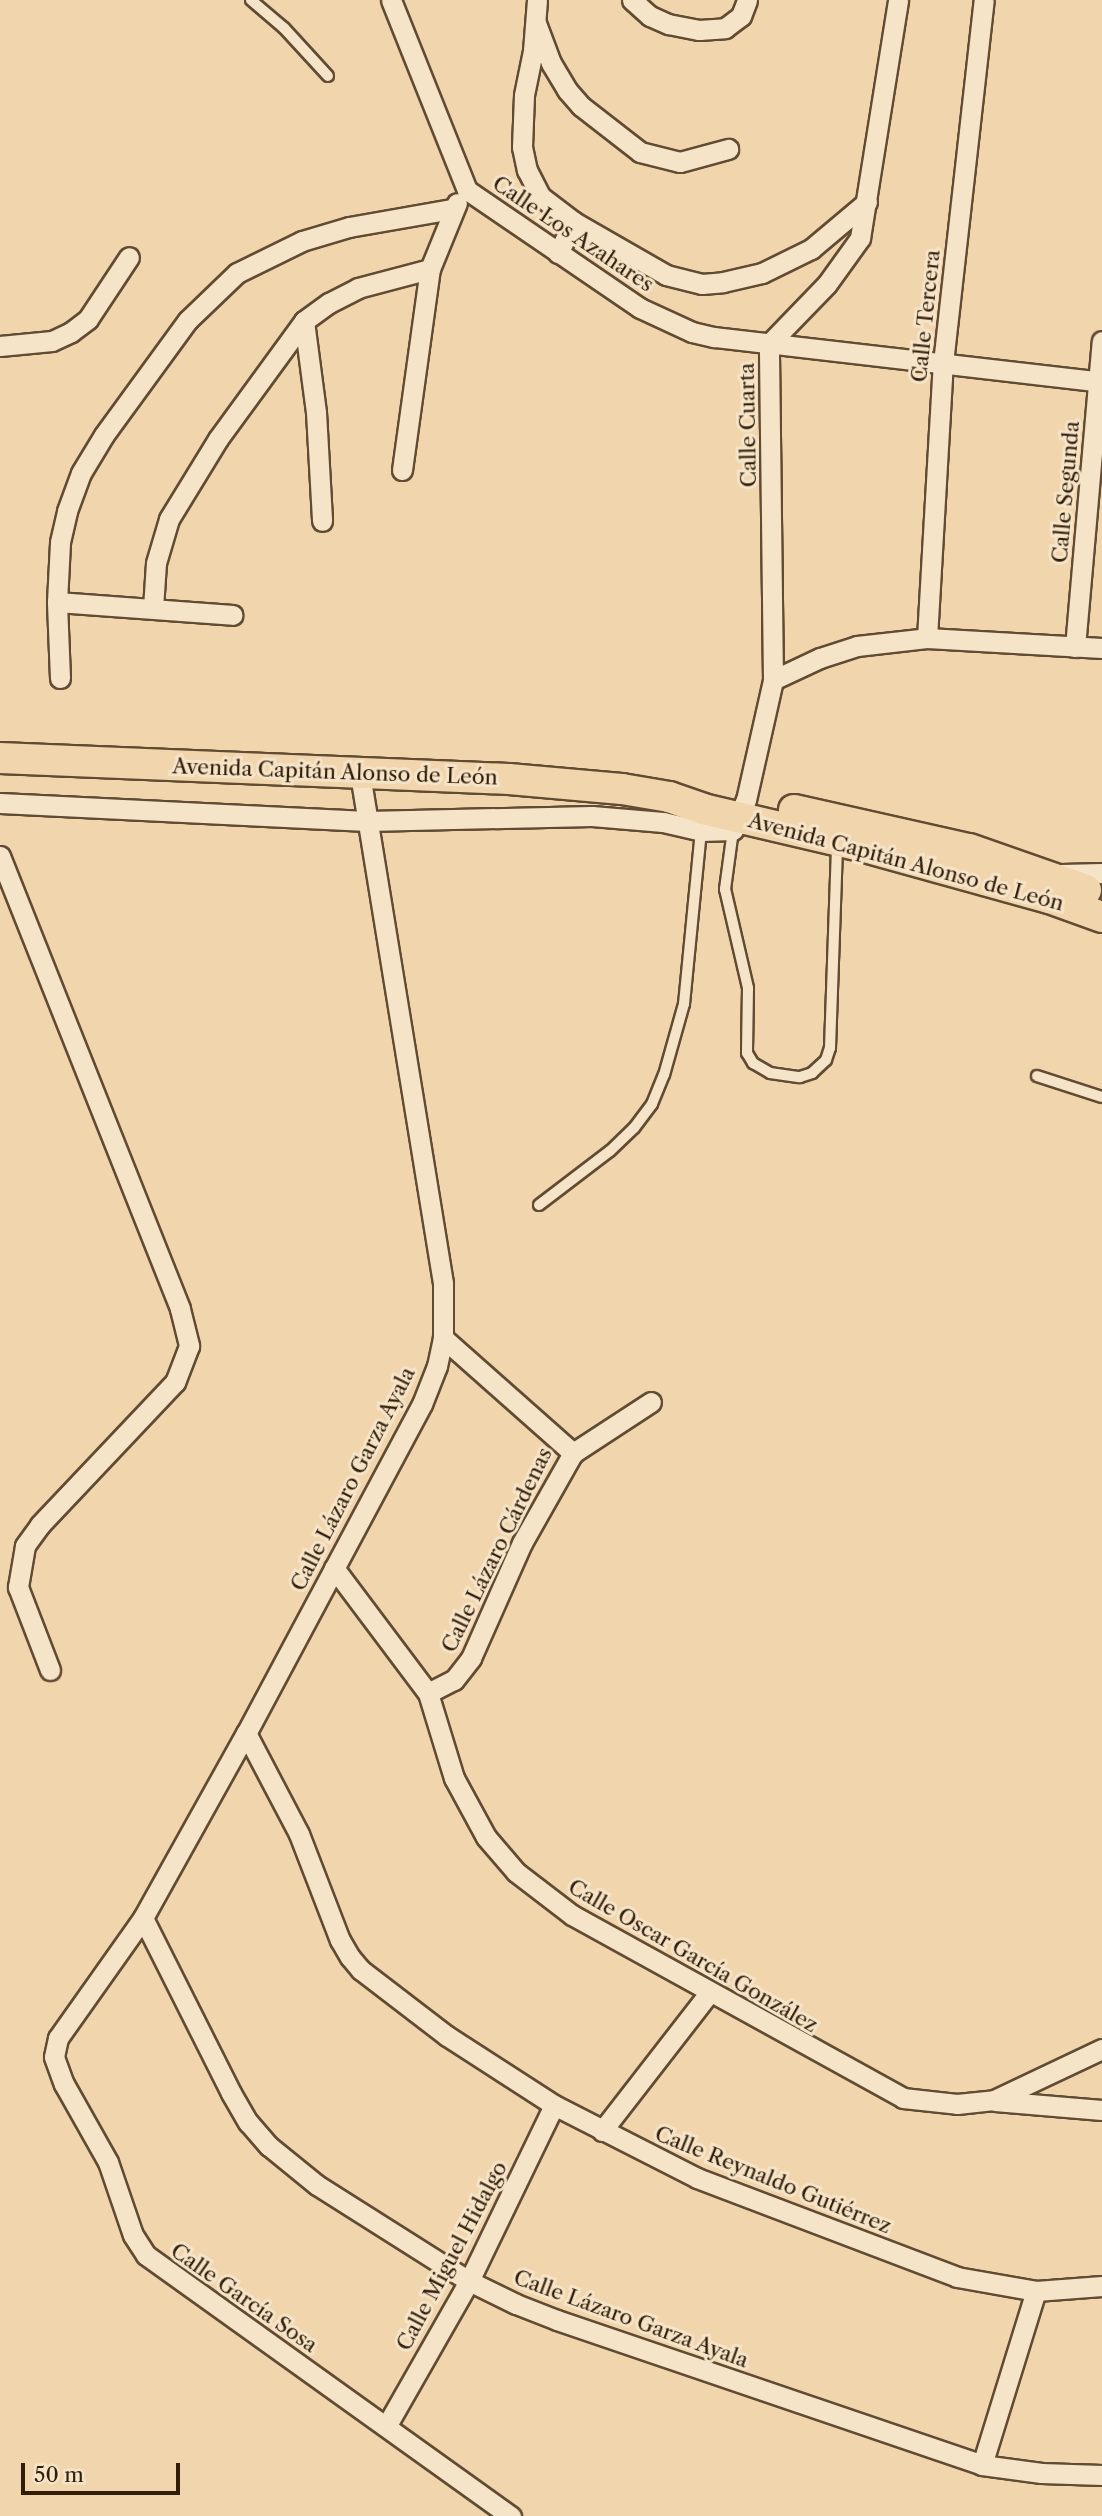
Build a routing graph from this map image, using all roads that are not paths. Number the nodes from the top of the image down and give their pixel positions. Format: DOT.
graph roads {
  1 [pos="251,0"];
  2 [pos="391,0"];
  3 [pos="537,0"];
  4 [pos="632,0"];
  5 [pos="747,0"];
  6 [pos="898,0"];
  7 [pos="984,0"];
  8 [pos="536,23"];
  9 [pos="328,76"];
  10 [pos="728,149"];
  11 [pos="467,190"];
  12 [pos="867,202"];
  13 [pos="452,209"];
  14 [pos="574,222"];
  15 [pos="558,253"];
  16 [pos="129,257"];
  17 [pos="430,269"];
  18 [pos="304,321"];
  19 [pos="1102,341"];
  20 [pos="769,344"];
  21 [pos="0,346"];
  22 [pos="943,363"];
  23 [pos="1100,382"];
  24 [pos="402,470"];
  25 [pos="322,521"];
  26 [pos="57,602"];
  27 [pos="153,608"];
  28 [pos="233,615"];
  29 [pos="926,638"];
  30 [pos="1076,647"];
  31 [pos="1102,648"];
  32 [pos="60,678"];
  33 [pos="774,680"];
  34 [pos="0,758"];
  35 [pos="360,774"];
  36 [pos="0,803"];
  37 [pos="703,812"];
  38 [pos="740,816"];
  39 [pos="367,821"];
  40 [pos="839,830"];
  41 [pos="0,856"];
  42 [pos="1102,873"];
  43 [pos="1045,875"];
  44 [pos="1102,896"];
  45 [pos="1102,917"];
  46 [pos="1037,1076"];
  47 [pos="1102,1097"];
  48 [pos="539,1205"];
  49 [pos="443,1338"];
  50 [pos="650,1402"];
  51 [pos="573,1453"];
  52 [pos="334,1568"];
  53 [pos="50,1670"];
  54 [pos="428,1693"];
  55 [pos="246,1733"];
  56 [pos="143,1918"];
  57 [pos="709,1993"];
  58 [pos="58,2038"];
  59 [pos="1102,2049"];
  60 [pos="994,2101"];
  61 [pos="554,2105"];
  62 [pos="1102,2110"];
  63 [pos="602,2131"];
  64 [pos="469,2281"];
  65 [pos="1102,2286"];
  66 [pos="1036,2291"];
  67 [pos="387,2425"];
  68 [pos="982,2465"];
  69 [pos="1102,2475"];
  70 [pos="511,2516"];
  1 -- 9 [label="lane"];
  2 -- 11 [label="street, Calle Los Azahares"];
  3 -- 8 [label="street"];
  4 -- 5 [label="street"];
  6 -- 12 [label="street, Calle Cuarta"];
  7 -- 22 [label="street, Calle Tercera"];
  8 -- 10 [label="street"];
  8 -- 14 [label="street"];
  11 -- 13 [label="street"];
  11 -- 15 [label="street, Calle Los Azahares"];
  12 -- 14 [label="street"];
  12 -- 20 [label="street, Calle Cuarta"];
  13 -- 17 [label="street"];
  13 -- 26 [label="street"];
  14 -- 15 [label="street"];
  15 -- 20 [label="street, Calle Los Azahares"];
  16 -- 21 [label="street"];
  17 -- 18 [label="street"];
  17 -- 24 [label="street"];
  18 -- 25 [label="street"];
  18 -- 27 [label="street"];
  19 -- 23 [label="street, Calle Segunda"];
  20 -- 22 [label="street, Calle Los Azahares"];
  20 -- 33 [label="street, Calle Cuarta"];
  22 -- 23 [label="street, Calle Los Azahares"];
  22 -- 29 [label="street, Calle Tercera"];
  23 -- 30 [label="street, Calle Segunda"];
  26 -- 27 [label="street"];
  26 -- 32 [label="street"];
  27 -- 28 [label="street"];
  29 -- 30 [label="street"];
  29 -- 33 [label="street"];
  30 -- 31 [label="street"];
  33 -- 38 [label="street, Calle Cuarta"];
  34 -- 35 [label="main road, Avenida Capitán Alonso de León"];
  35 -- 37 [label="main road, Avenida Capitán Alonso de León"];
  35 -- 39 [label="street, Calle Lázaro Garza Ayala"];
  36 -- 39 [label="street"];
  37 -- 38 [label="main road, Avenida Capitán Alonso de León"];
  37 -- 39 [label="street"];
  37 -- 48 [label="lane"];
  38 -- 40 [label="main road, Avenida Capitán Alonso de León"];
  38 -- 40 [label="lane"];
  39 -- 49 [label="street, Calle Lázaro Garza Ayala"];
  40 -- 43 [label="main road, Avenida Capitán Alonso de León"];
  40 -- 45 [label="main road, Avenida Capitán Alonso de León"];
  41 -- 53 [label="street"];
  42 -- 43 [label="street"];
  43 -- 44 [label="main road, Avenida Capitán Alonso de León"];
  46 -- 47 [label="lane"];
  49 -- 51 [label="street, Calle Lázaro Cárdenas"];
  49 -- 52 [label="street, Calle Lázaro Garza Ayala"];
  50 -- 51 [label="street"];
  51 -- 54 [label="street, Calle Lázaro Cárdenas"];
  52 -- 54 [label="street, Calle Oscar García González"];
  52 -- 55 [label="street, Calle Lázaro Garza Ayala"];
  54 -- 57 [label="street, Calle Oscar García González"];
  55 -- 56 [label="street, Calle Lázaro Garza Ayala"];
  55 -- 61 [label="street, Calle Reynaldo Gutiérrez"];
  56 -- 58 [label="street, Calle Lázaro Garza Ayala"];
  56 -- 64 [label="street, Calle Lázaro Garza Ayala"];
  57 -- 60 [label="street, Calle Oscar García González"];
  57 -- 63 [label="street"];
  58 -- 67 [label="street, Calle García Sosa"];
  59 -- 60 [label="street, Calle Oscar García González"];
  60 -- 62 [label="street, Calle Oscar García González"];
  61 -- 63 [label="street, Calle Reynaldo Gutiérrez"];
  61 -- 64 [label="street, Calle Miguel Hidalgo"];
  63 -- 66 [label="street, Calle Reynaldo Gutiérrez"];
  64 -- 67 [label="street, Calle Miguel Hidalgo"];
  64 -- 68 [label="street, Calle Lázaro Garza Ayala"];
  65 -- 66 [label="street, Calle Reynaldo Gutiérrez"];
  66 -- 68 [label="street"];
  67 -- 70 [label="street, Calle García Sosa"];
  68 -- 69 [label="street, Calle Lázaro Garza Ayala"];
}
